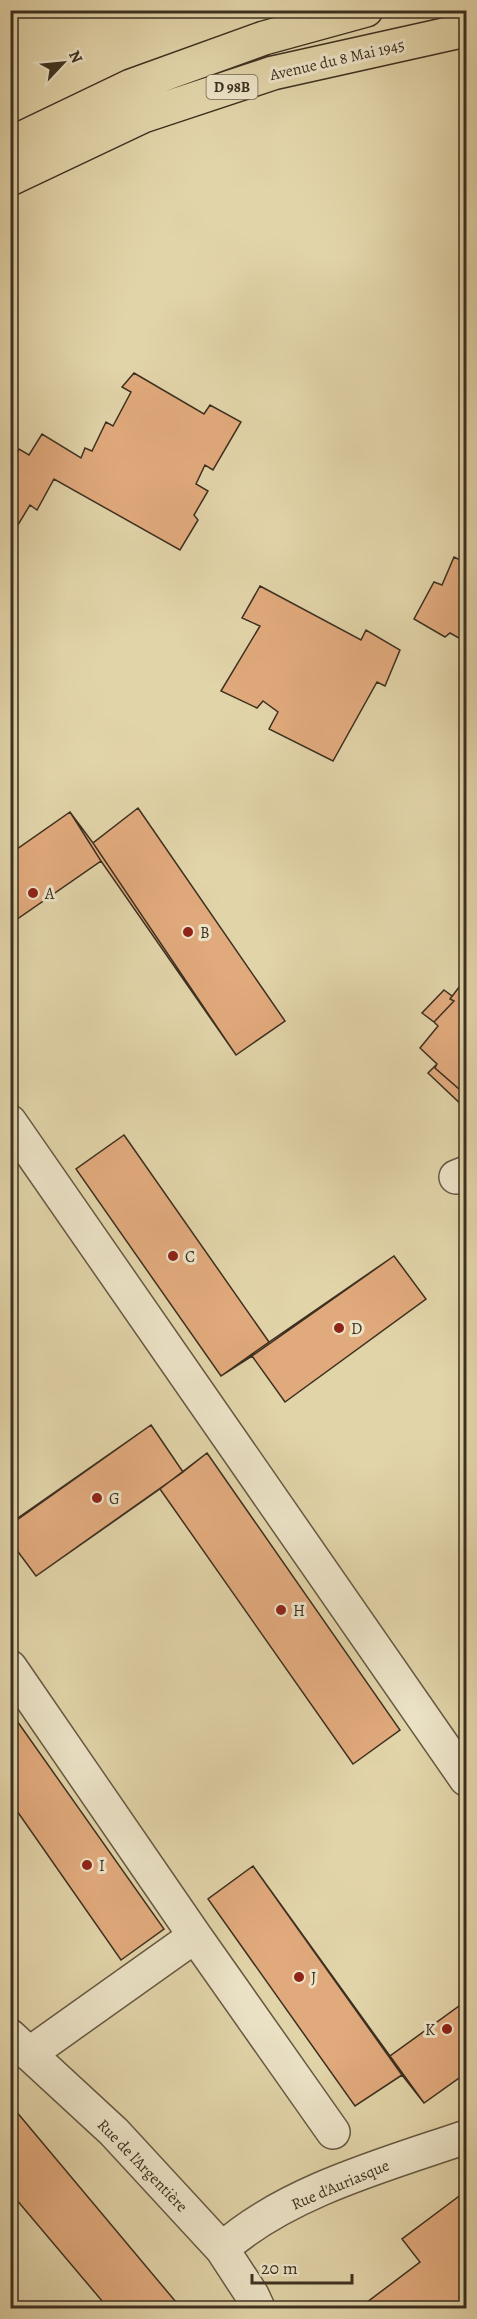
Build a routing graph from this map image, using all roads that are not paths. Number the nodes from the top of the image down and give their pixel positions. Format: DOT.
graph roads {
  1 [pos="366,10"];
  2 [pos="466,30"];
  3 [pos="10,144"];
  4 [pos="10,179"];
  5 [pos="10,1122"];
  6 [pos="10,1667"];
  7 [pos="466,1779"];
  8 [pos="195,1936"];
  9 [pos="20,2045"];
  10 [pos="333,2132"];
  11 [pos="466,2137"];
  12 [pos="222,2249"];
  13 [pos="258,2308"];
  1 -- 3 [label="main road, D 98B"];
  2 -- 4 [label="main road, Avenue du 8 Mai 1945 / D 98B"];
  5 -- 7 [label="street"];
  6 -- 8 [label="street"];
  8 -- 9 [label="street"];
  8 -- 10 [label="street"];
  9 -- 12 [label="street, Rue de l'Argentière"];
  11 -- 12 [label="street, Rue d'Auriasque"];
  12 -- 13 [label="street, Rue de l'Argentière"];
}
